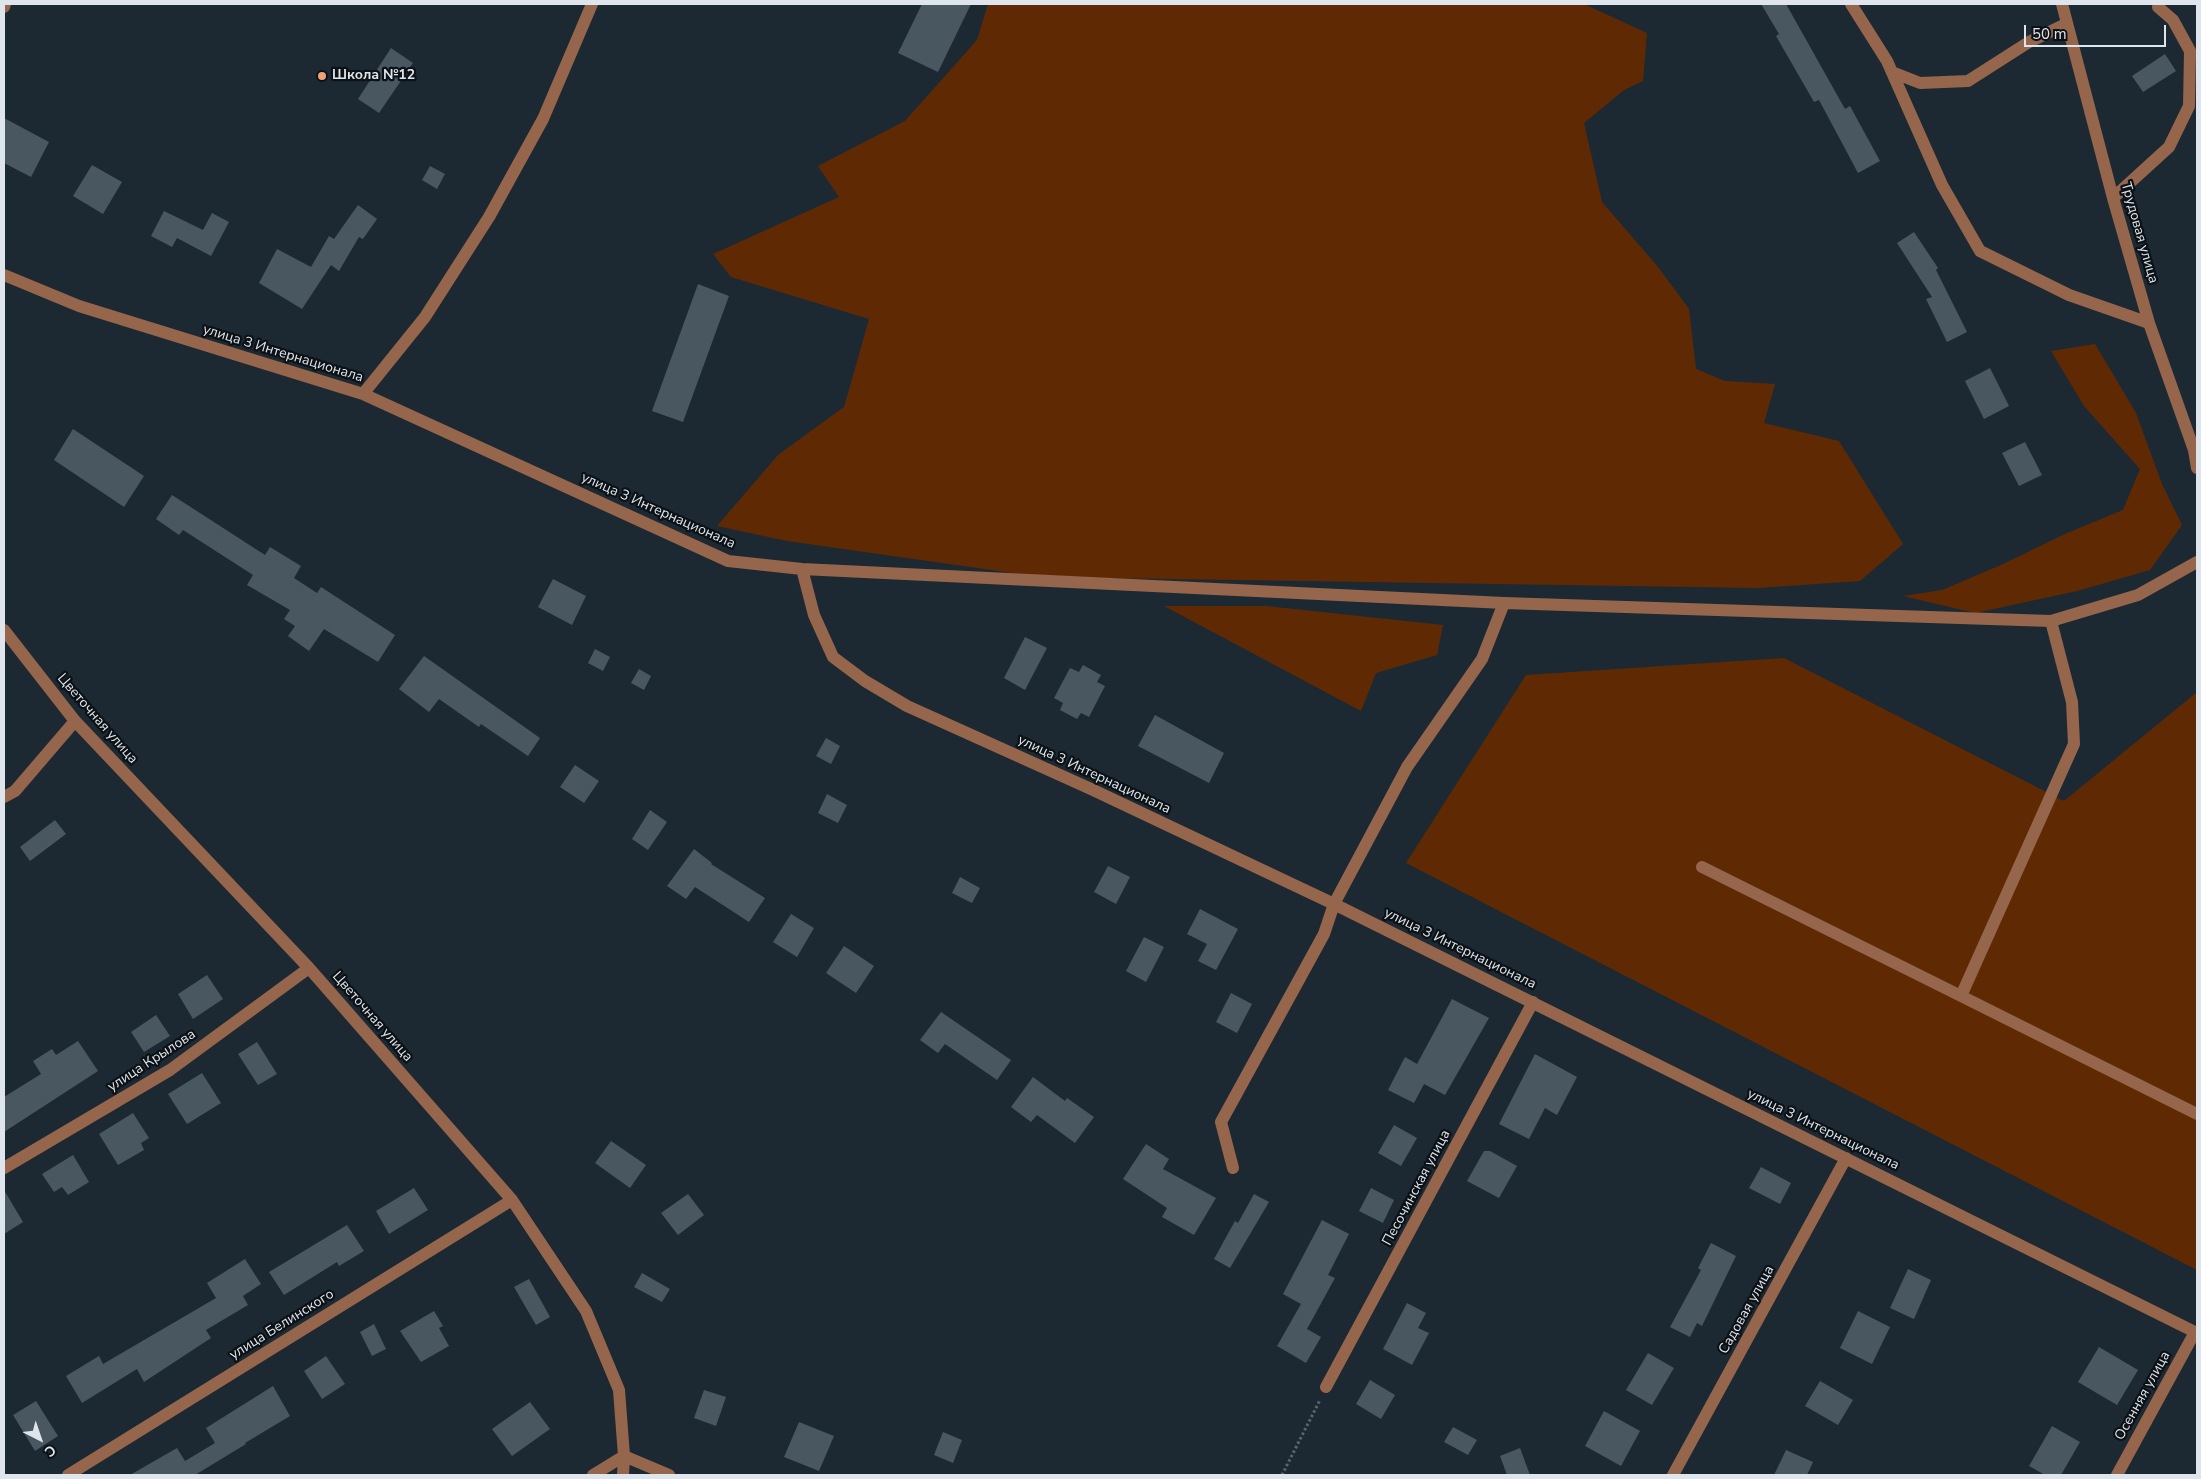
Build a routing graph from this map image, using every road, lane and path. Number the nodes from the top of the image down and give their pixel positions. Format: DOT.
graph roads {
  1 [pos="5,4"];
  2 [pos="592,4"];
  3 [pos="1851,4"];
  4 [pos="2062,4"];
  5 [pos="2158,6"];
  6 [pos="4,8"];
  7 [pos="2066,24"];
  8 [pos="1892,72"];
  9 [pos="2113,198"];
  10 [pos="4,275"];
  11 [pos="2149,323"];
  12 [pos="363,394"];
  13 [pos="2197,468"];
  14 [pos="2197,562"];
  15 [pos="802,569"];
  16 [pos="1504,603"];
  17 [pos="2051,621"];
  18 [pos="4,630"];
  19 [pos="75,721"];
  20 [pos="4,797"];
  21 [pos="1702,867"];
  22 [pos="1334,904"];
  23 [pos="309,968"];
  24 [pos="1961,996"];
  25 [pos="1533,1002"];
  26 [pos="2197,1114"];
  27 [pos="1846,1158"];
  28 [pos="4,1168"];
  29 [pos="1233,1168"];
  30 [pos="512,1200"];
  31 [pos="2196,1332"];
  32 [pos="1326,1387"];
  33 [pos="624,1456"];
  34 [pos="68,1475"];
  35 [pos="593,1475"];
  36 [pos="623,1475"];
  37 [pos="669,1475"];
  38 [pos="1282,1475"];
  39 [pos="1673,1475"];
  40 [pos="2117,1475"];
  1 -- 6 [label="street"];
  2 -- 12 [label="street"];
  3 -- 8 [label="street"];
  4 -- 7 [label="street, Трудовая улица"];
  5 -- 9 [label="street"];
  7 -- 8 [label="street"];
  7 -- 9 [label="street, Трудовая улица"];
  8 -- 11 [label="street"];
  9 -- 11 [label="street, Трудовая улица"];
  10 -- 12 [label="street, улица 3 Интернационала"];
  11 -- 13 [label="street, Трудовая улица"];
  12 -- 15 [label="street, улица 3 Интернационала"];
  14 -- 17 [label="street"];
  15 -- 16 [label="street"];
  15 -- 22 [label="street, улица 3 Интернационала"];
  16 -- 17 [label="street"];
  16 -- 22 [label="street"];
  17 -- 24 [label="street"];
  18 -- 19 [label="street, Цветочная улица"];
  19 -- 20 [label="street"];
  19 -- 23 [label="street, Цветочная улица"];
  21 -- 24 [label="street"];
  22 -- 25 [label="street, улица 3 Интернационала"];
  22 -- 29 [label="street"];
  23 -- 28 [label="street, улица Крылова"];
  23 -- 30 [label="street, Цветочная улица"];
  24 -- 26 [label="street"];
  25 -- 27 [label="street, улица 3 Интернационала"];
  25 -- 32 [label="street, Песочинская улица"];
  27 -- 31 [label="street, улица 3 Интернационала"];
  27 -- 39 [label="street, Садовая улица"];
  30 -- 33 [label="street, Цветочная улица"];
  30 -- 34 [label="street, улица Белинского"];
  31 -- 40 [label="street, Осенняя улица"];
  32 -- 38 [label="path"];
  33 -- 35 [label="street"];
  33 -- 36 [label="street, Цветочная улица"];
  33 -- 37 [label="street"];
}
